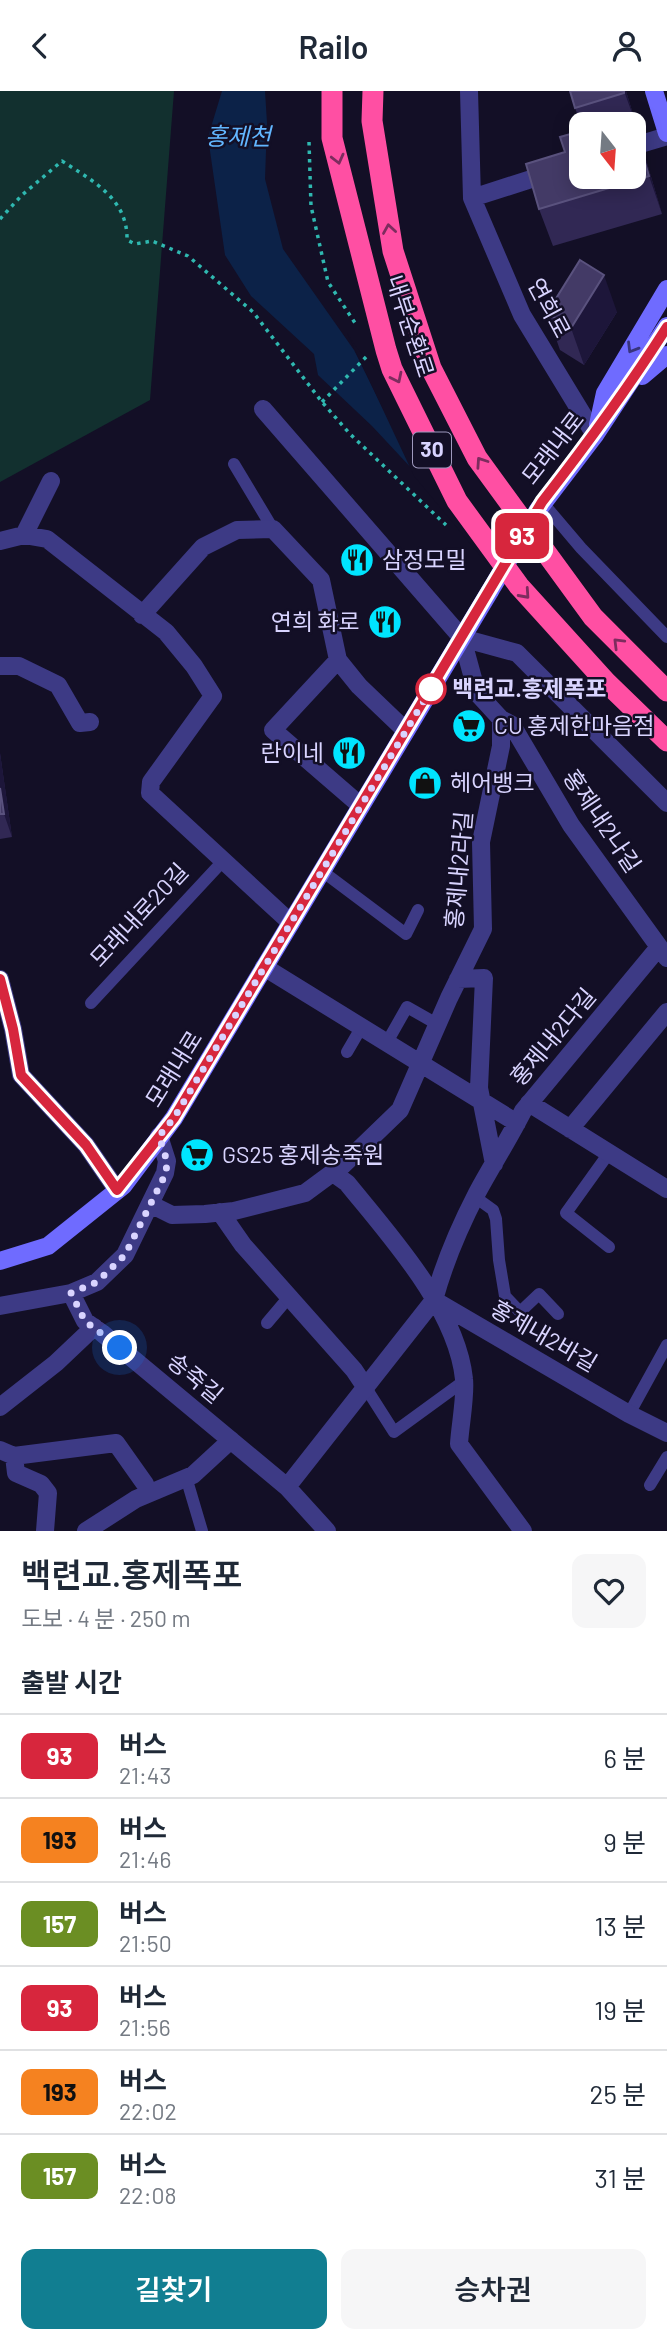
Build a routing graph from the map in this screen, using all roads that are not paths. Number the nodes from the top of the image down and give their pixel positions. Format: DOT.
graph roads {
  1 [pos="332,91"];
  2 [pos="373,91"];
  3 [pos="469,91"];
  4 [pos="654,91"];
  5 [pos="667,134"];
  6 [pos="646,142"];
  7 [pos="569,167"];
  8 [pos="472,198"];
  9 [pos="667,289"];
  10 [pos="667,327"];
  11 [pos="667,355"];
  12 [pos="627,390"];
  13 [pos="262,409"];
  14 [pos="595,435"];
  15 [pos="234,464"];
  16 [pos="51,481"];
  17 [pos="540,506"];
  18 [pos="273,529"];
  19 [pos="23,535"];
  20 [pos="0,541"];
  21 [pos="142,615"];
  22 [pos="667,616"];
  23 [pos="654,623"];
  24 [pos="667,637"];
  25 [pos="462,638"];
  26 [pos="338,660"];
  27 [pos="0,666"];
  28 [pos="667,691"];
  29 [pos="501,719"];
  30 [pos="90,722"];
  31 [pos="406,730"];
  32 [pos="667,741"];
  33 [pos="667,803"];
  34 [pos="361,806"];
  35 [pos="223,861"];
  36 [pos="322,871"];
  37 [pos="418,910"];
  38 [pos="291,923"];
  39 [pos="663,953"];
  40 [pos="264,967"];
  41 [pos="0,979"];
  42 [pos="458,979"];
  43 [pos="92,1003"];
  44 [pos="667,1012"];
  45 [pos="437,1024"];
  46 [pos="361,1028"];
  47 [pos="386,1044"];
  48 [pos="347,1052"];
  49 [pos="418,1064"];
  50 [pos="482,1101"];
  51 [pos="529,1103"];
  52 [pos="517,1123"];
  53 [pos="570,1129"];
  54 [pos="159,1136"];
  55 [pos="609,1153"];
  56 [pos="494,1164"];
  57 [pos="333,1173"];
  58 [pos="667,1189"];
  59 [pos="117,1190"];
  60 [pos="475,1197"];
  61 [pos="150,1204"];
  62 [pos="220,1212"];
  63 [pos="608,1247"];
  64 [pos="0,1261"];
  65 [pos="71,1293"];
  66 [pos="289,1297"];
  67 [pos="433,1300"];
  68 [pos="0,1306"];
  69 [pos="558,1314"];
  70 [pos="267,1323"];
  71 [pos="94,1327"];
  72 [pos="667,1345"];
  73 [pos="464,1381"];
  74 [pos="366,1388"];
  75 [pos="0,1407"];
  76 [pos="629,1414"];
  77 [pos="667,1433"];
  78 [pos="231,1440"];
  79 [pos="7,1453"];
  80 [pos="667,1457"];
  81 [pos="186,1477"];
  82 [pos="650,1485"];
  83 [pos="287,1487"];
  84 [pos="148,1493"];
  85 [pos="45,1531"];
  86 [pos="86,1531"];
  87 [pos="202,1531"];
  88 [pos="327,1531"];
  89 [pos="523,1531"];
  1 -- 32 [label="highway, 내부순환로 / 30, one-way, bridge"];
  28 -- 2 [label="highway, 내부순환로 / 30, one-way, bridge"];
  3 -- 8 [label="street, 연희로"];
  4 -- 5 [label="main road"];
  5 -- 6 [label="street"];
  7 -- 8 [label="street"];
  8 -- 14 [label="street, 연희로"];
  9 -- 14 [label="main road, one-way"];
  10 -- 12 [label="main road, 모래내로"];
  11 -- 12 [label="main road"];
  12 -- 14 [label="main road, 모래내로"];
  13 -- 25 [label="street"];
  14 -- 17 [label="main road, 모래내로"];
  15 -- 18 [label="lane"];
  16 -- 19 [label="street"];
  17 -- 23 [label="lane"];
  17 -- 25 [label="main road, 모래내로, bridge"];
  18 -- 21 [label="street"];
  18 -- 26 [label="street"];
  19 -- 20 [label="street"];
  19 -- 21 [label="street, 모래내로20길"];
  21 -- 35 [label="street, 모래내로20길"];
  22 -- 23 [label="lane"];
  23 -- 24 [label="lane"];
  25 -- 29 [label="street, 홍제내2나길"];
  25 -- 31 [label="main road, 모래내로"];
  25 -- 33 [label="street"];
  26 -- 31 [label="street"];
  26 -- 34 [label="street"];
  27 -- 30 [label="street"];
  29 -- 39 [label="street, 홍제내2나길"];
  29 -- 42 [label="street, 홍제내2라길"];
  31 -- 34 [label="main road, 모래내로"];
  34 -- 36 [label="main road, 모래내로"];
  35 -- 38 [label="street, 모래내로20길"];
  35 -- 43 [label="lane, 모래내로20길"];
  36 -- 37 [label="lane"];
  36 -- 38 [label="main road, 모래내로"];
  38 -- 40 [label="main road, 모래내로"];
  39 -- 51 [label="street, 홍제내2다길"];
  40 -- 46 [label="street"];
  40 -- 54 [label="main road, 모래내로"];
  41 -- 59 [label="street"];
  42 -- 45 [label="street, 홍제내2라길"];
  42 -- 50 [label="street"];
  44 -- 53 [label="street"];
  45 -- 47 [label="lane"];
  45 -- 49 [label="street, 홍제내2라길"];
  46 -- 47 [label="street"];
  46 -- 48 [label="lane"];
  47 -- 49 [label="street"];
  49 -- 50 [label="street"];
  49 -- 57 [label="street, 홍제내2라길"];
  50 -- 52 [label="street"];
  50 -- 56 [label="street"];
  51 -- 52 [label="street, 홍제내2다길"];
  51 -- 53 [label="street"];
  52 -- 56 [label="street, 홍제내2다길"];
  53 -- 55 [label="street"];
  54 -- 59 [label="main road, 모래내로"];
  54 -- 61 [label="street"];
  55 -- 58 [label="street"];
  55 -- 63 [label="lane"];
  56 -- 60 [label="street, 홍제내2다길"];
  57 -- 62 [label="street, 홍제내2라길"];
  57 -- 67 [label="street"];
  59 -- 64 [label="main road, 모래내로"];
  60 -- 67 [label="street, 홍제내2다길"];
  60 -- 69 [label="lane"];
  61 -- 62 [label="street, 홍제내2라길"];
  61 -- 65 [label="street"];
  62 -- 66 [label="street"];
  65 -- 68 [label="street"];
  65 -- 71 [label="street, 송죽길"];
  66 -- 70 [label="lane"];
  66 -- 74 [label="street"];
  67 -- 73 [label="street"];
  67 -- 74 [label="street, 홍제내2다길"];
  67 -- 76 [label="street, 홍제내2바길"];
  71 -- 75 [label="street"];
  71 -- 78 [label="street, 송죽길"];
  72 -- 76 [label="lane"];
  73 -- 74 [label="lane"];
  73 -- 89 [label="street"];
  74 -- 83 [label="street, 홍제내2다길"];
  76 -- 77 [label="street, 홍제내2바길"];
  78 -- 81 [label="street"];
  78 -- 83 [label="street, 송죽길"];
  79 -- 84 [label="street"];
  79 -- 85 [label="street"];
  80 -- 82 [label="lane"];
  81 -- 84 [label="street"];
  81 -- 87 [label="lane"];
  83 -- 88 [label="street, 송죽길"];
  84 -- 86 [label="street"];
}
